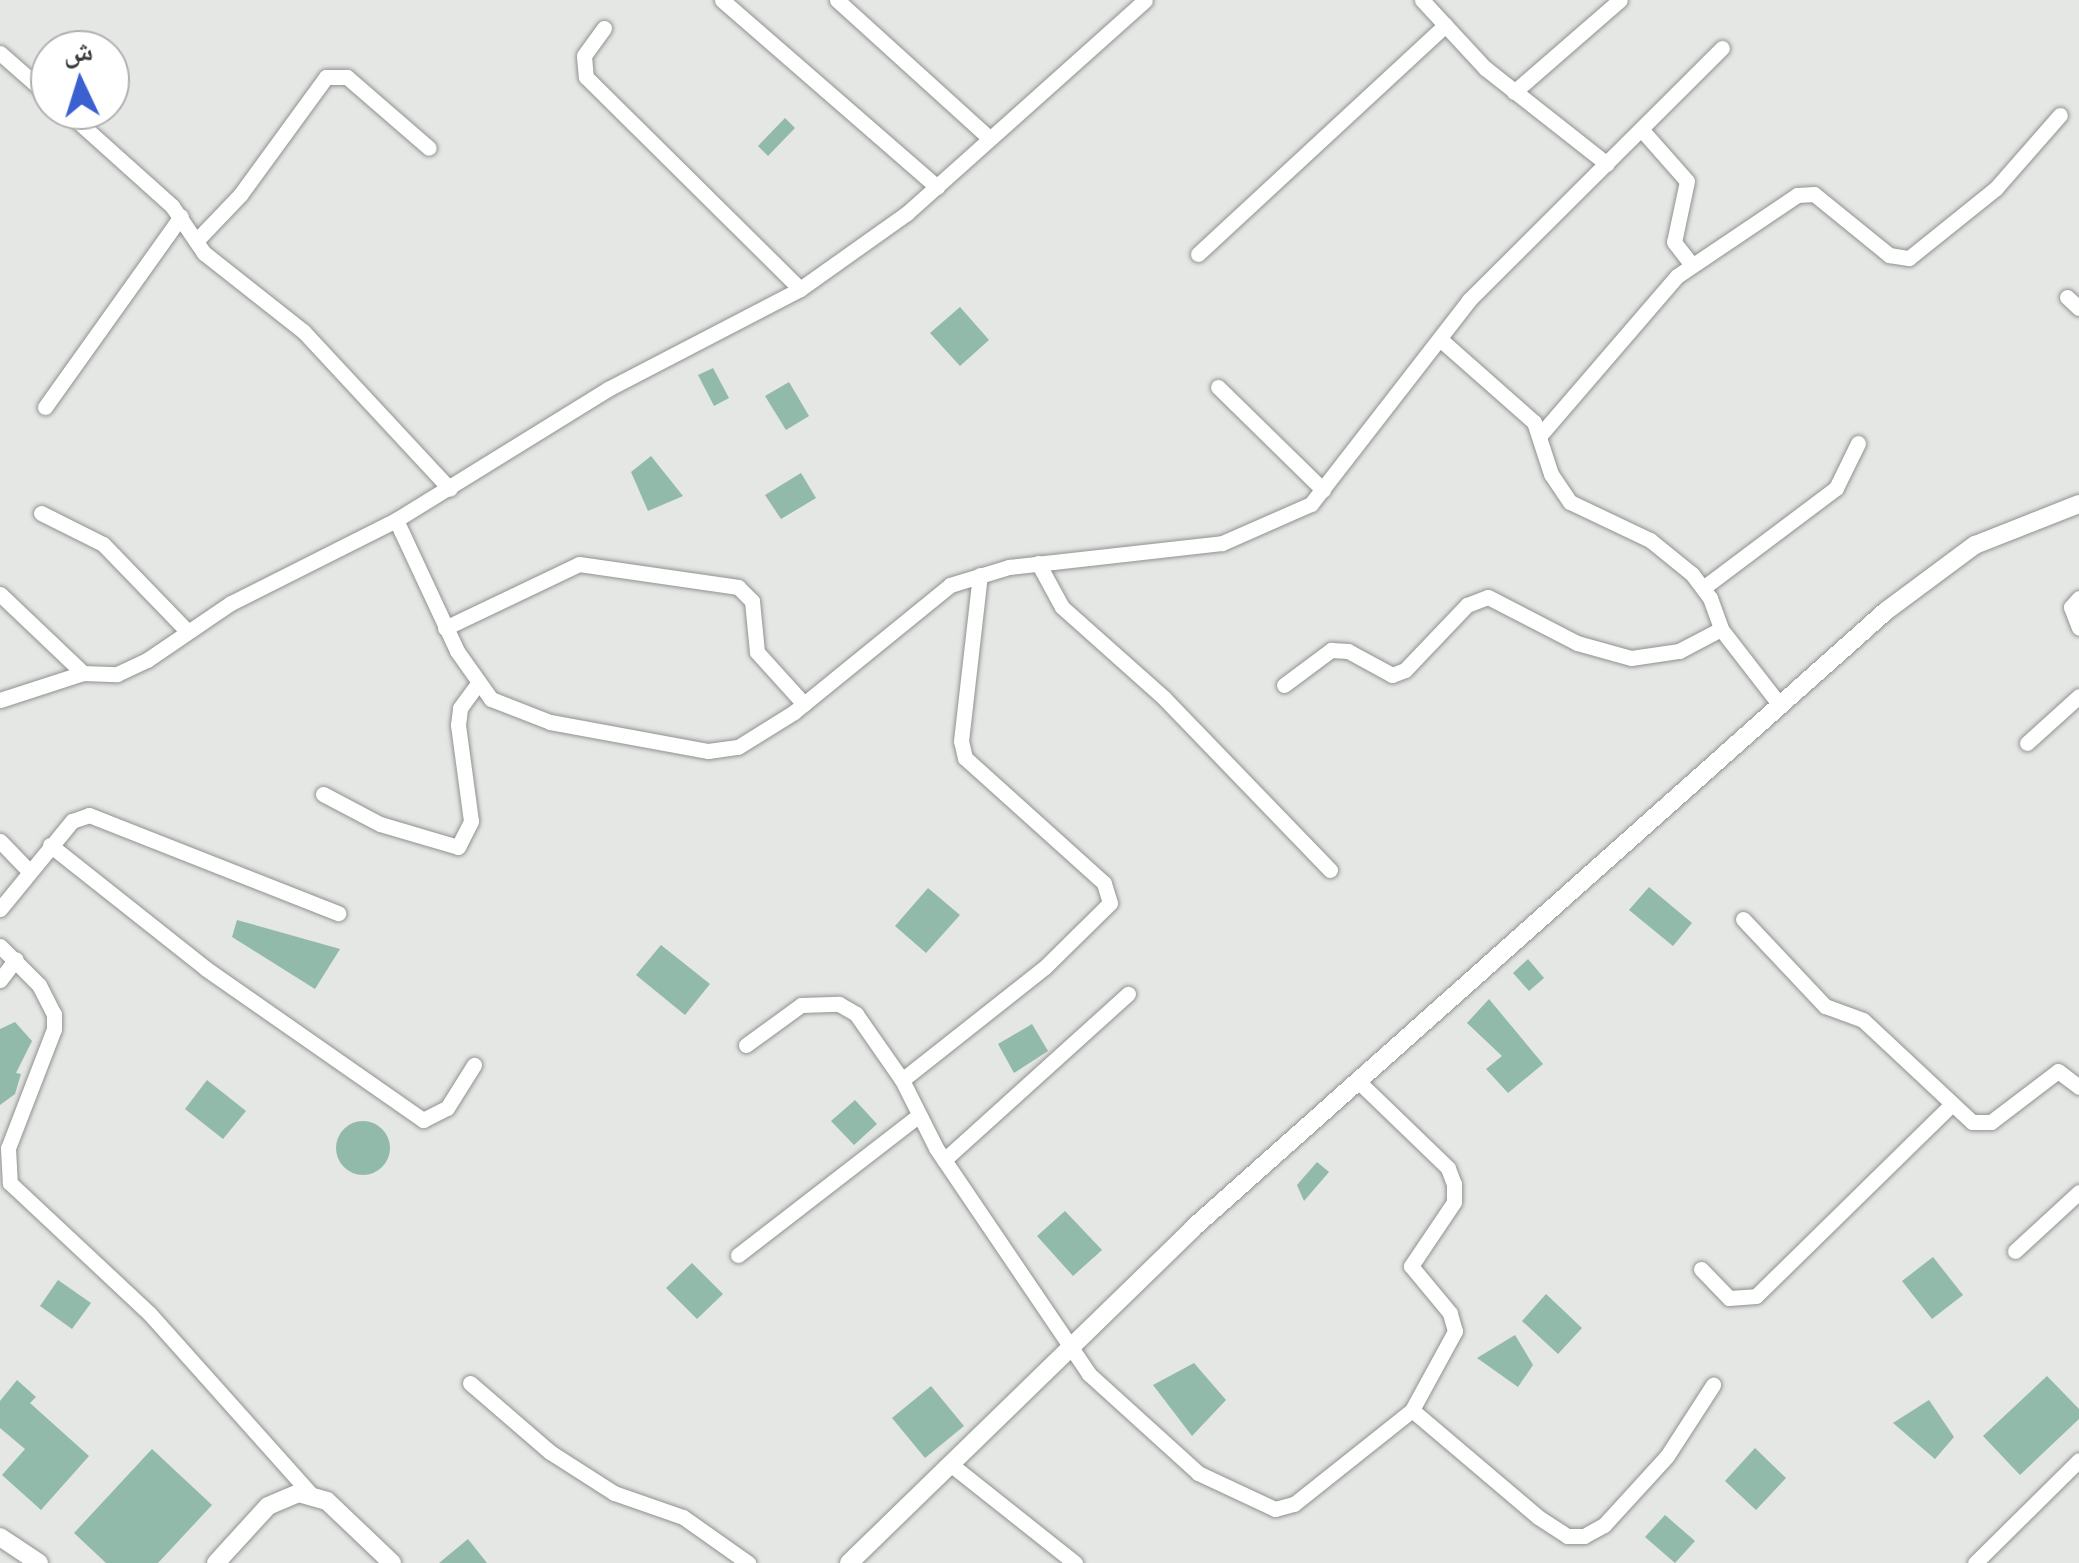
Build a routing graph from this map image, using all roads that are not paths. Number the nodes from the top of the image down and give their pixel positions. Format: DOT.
graph roads {
  1 [pos="722,0"];
  2 [pos="837,0"];
  3 [pos="1145,0"];
  4 [pos="1422,0"];
  5 [pos="1620,0"];
  6 [pos="1444,24"];
  7 [pos="604,28"];
  8 [pos="1722,48"];
  9 [pos="0,53"];
  10 [pos="30,79"];
  11 [pos="1514,92"];
  12 [pos="2060,116"];
  13 [pos="1641,129"];
  14 [pos="86,130"];
  15 [pos="988,138"];
  16 [pos="430,148"];
  17 [pos="1607,164"];
  18 [pos="937,187"];
  19 [pos="180,216"];
  20 [pos="196,241"];
  21 [pos="1198,254"];
  22 [pos="1692,266"];
  23 [pos="800,288"];
  24 [pos="1442,340"];
  25 [pos="1218,387"];
  26 [pos="45,407"];
  27 [pos="1541,434"];
  28 [pos="1858,442"];
  29 [pos="450,489"];
  30 [pos="1323,490"];
  31 [pos="2079,504"];
  32 [pos="42,513"];
  33 [pos="396,520"];
  34 [pos="1038,563"];
  35 [pos="980,574"];
  36 [pos="1703,588"];
  37 [pos="0,594"];
  38 [pos="2079,598"];
  39 [pos="445,628"];
  40 [pos="2079,628"];
  41 [pos="1721,629"];
  42 [pos="186,630"];
  43 [pos="83,673"];
  44 [pos="477,685"];
  45 [pos="1284,685"];
  46 [pos="2079,696"];
  47 [pos="0,700"];
  48 [pos="804,704"];
  49 [pos="1780,705"];
  50 [pos="2027,743"];
  51 [pos="323,794"];
  52 [pos="0,841"];
  53 [pos="50,846"];
  54 [pos="28,870"];
  55 [pos="1330,870"];
  56 [pos="0,909"];
  57 [pos="338,914"];
  58 [pos="1743,920"];
  59 [pos="0,946"];
  60 [pos="16,960"];
  61 [pos="0,980"];
  62 [pos="1128,994"];
  63 [pos="746,1046"];
  64 [pos="474,1065"];
  65 [pos="902,1080"];
  66 [pos="1359,1082"];
  67 [pos="2079,1087"];
  68 [pos="1950,1106"];
  69 [pos="918,1116"];
  70 [pos="944,1160"];
  71 [pos="2079,1192"];
  72 [pos="2015,1251"];
  73 [pos="738,1255"];
  74 [pos="1700,1269"];
  75 [pos="1068,1346"];
  76 [pos="470,1382"];
  77 [pos="1714,1384"];
  78 [pos="1412,1410"];
  79 [pos="2079,1460"];
  80 [pos="949,1463"];
  81 [pos="311,1494"];
  82 [pos="0,1537"];
  83 [pos="27,1560"];
  84 [pos="216,1563"];
  85 [pos="392,1563"];
  86 [pos="748,1563"];
  87 [pos="849,1563"];
  88 [pos="1075,1563"];
  89 [pos="1975,1563"];
  1 -- 18 [label="street"];
  2 -- 15 [label="street"];
  3 -- 15 [label="street"];
  4 -- 6 [label="street"];
  5 -- 11 [label="street"];
  6 -- 11 [label="street"];
  6 -- 21 [label="street"];
  7 -- 23 [label="street"];
  8 -- 13 [label="street"];
  9 -- 10 [label="street"];
  11 -- 17 [label="street"];
  12 -- 22 [label="street"];
  13 -- 17 [label="street"];
  13 -- 22 [label="street"];
  14 -- 19 [label="street"];
  15 -- 18 [label="street"];
  16 -- 20 [label="street"];
  17 -- 24 [label="street"];
  18 -- 23 [label="street"];
  19 -- 20 [label="street"];
  19 -- 26 [label="street"];
  20 -- 29 [label="street"];
  22 -- 27 [label="street"];
  23 -- 29 [label="street"];
  24 -- 27 [label="street"];
  24 -- 30 [label="street"];
  25 -- 30 [label="street"];
  27 -- 36 [label="street"];
  28 -- 36 [label="street"];
  29 -- 33 [label="street"];
  30 -- 34 [label="street"];
  31 -- 49 [label="street"];
  32 -- 42 [label="street"];
  33 -- 39 [label="street"];
  33 -- 42 [label="street"];
  34 -- 35 [label="street"];
  34 -- 55 [label="street"];
  35 -- 48 [label="street"];
  35 -- 65 [label="street"];
  36 -- 41 [label="street"];
  37 -- 43 [label="street"];
  38 -- 40 [label="street"];
  39 -- 44 [label="street"];
  39 -- 48 [label="street"];
  41 -- 45 [label="street"];
  41 -- 49 [label="street"];
  42 -- 43 [label="street"];
  43 -- 47 [label="street"];
  44 -- 48 [label="street"];
  44 -- 51 [label="street"];
  46 -- 50 [label="street"];
  49 -- 66 [label="street"];
  52 -- 54 [label="street"];
  53 -- 54 [label="street"];
  53 -- 57 [label="street"];
  53 -- 64 [label="street"];
  54 -- 56 [label="street"];
  58 -- 68 [label="street"];
  59 -- 60 [label="street"];
  60 -- 61 [label="street"];
  60 -- 81 [label="street"];
  62 -- 70 [label="street"];
  63 -- 65 [label="street"];
  65 -- 69 [label="street"];
  66 -- 75 [label="street"];
  66 -- 78 [label="street"];
  67 -- 68 [label="street"];
  68 -- 74 [label="street"];
  69 -- 70 [label="street"];
  69 -- 73 [label="street"];
  70 -- 75 [label="street"];
  71 -- 72 [label="street"];
  75 -- 78 [label="street"];
  75 -- 80 [label="street"];
  76 -- 86 [label="street"];
  77 -- 78 [label="street"];
  79 -- 89 [label="street"];
  80 -- 87 [label="street"];
  80 -- 88 [label="street"];
  81 -- 84 [label="street"];
  81 -- 85 [label="street"];
  82 -- 83 [label="street"];
}
